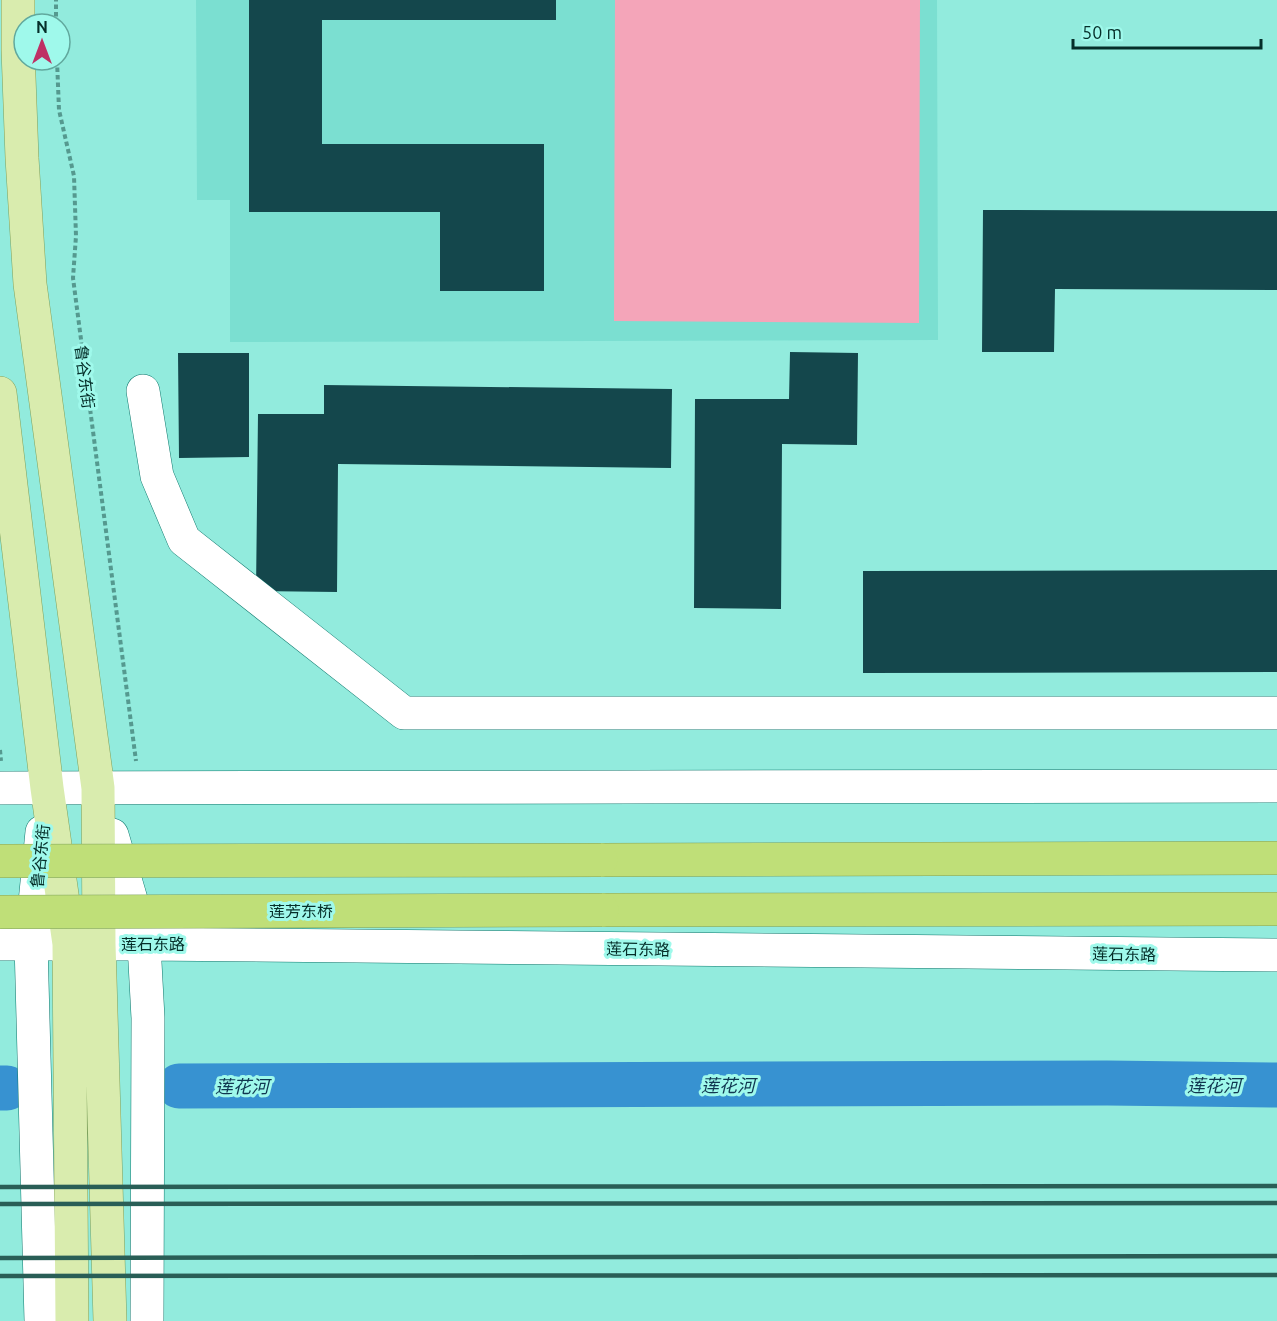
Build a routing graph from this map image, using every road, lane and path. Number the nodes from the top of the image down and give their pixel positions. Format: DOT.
graph roads {
  1 [pos="18,0"];
  2 [pos="57,72"];
  3 [pos="143,391"];
  4 [pos="0,393"];
  5 [pos="1277,713"];
  6 [pos="1277,786"];
  7 [pos="0,788"];
  8 [pos="47,788"];
  9 [pos="98,788"];
  10 [pos="140,788"];
  11 [pos="1277,858"];
  12 [pos="0,861"];
  13 [pos="1277,909"];
  14 [pos="0,912"];
  15 [pos="16,944"];
  16 [pos="84,944"];
  17 [pos="144,944"];
  18 [pos="1277,955"];
  19 [pos="41,1321"];
  20 [pos="72,1321"];
  21 [pos="110,1321"];
  22 [pos="147,1321"];
  1 -- 9 [label="main road"];
  2 -- 10 [label="path, 鲁谷东街"];
  3 -- 5 [label="street"];
  4 -- 8 [label="main road, 鲁谷东街"];
  6 -- 10 [label="street"];
  7 -- 8 [label="street"];
  8 -- 9 [label="street"];
  8 -- 15 [label="street, 鲁谷东街"];
  8 -- 16 [label="main road"];
  9 -- 10 [label="street"];
  9 -- 16 [label="main road"];
  9 -- 17 [label="street"];
  11 -- 12 [label="highway, bridge"];
  13 -- 14 [label="highway, 莲芳东桥, bridge"];
  15 -- 16 [label="street, 莲石东路"];
  15 -- 19 [label="street, 鲁谷东街"];
  16 -- 17 [label="street, 莲石东路"];
  16 -- 20 [label="main road"];
  16 -- 21 [label="main road"];
  17 -- 18 [label="street, 莲石东路"];
  17 -- 22 [label="street"];
}
